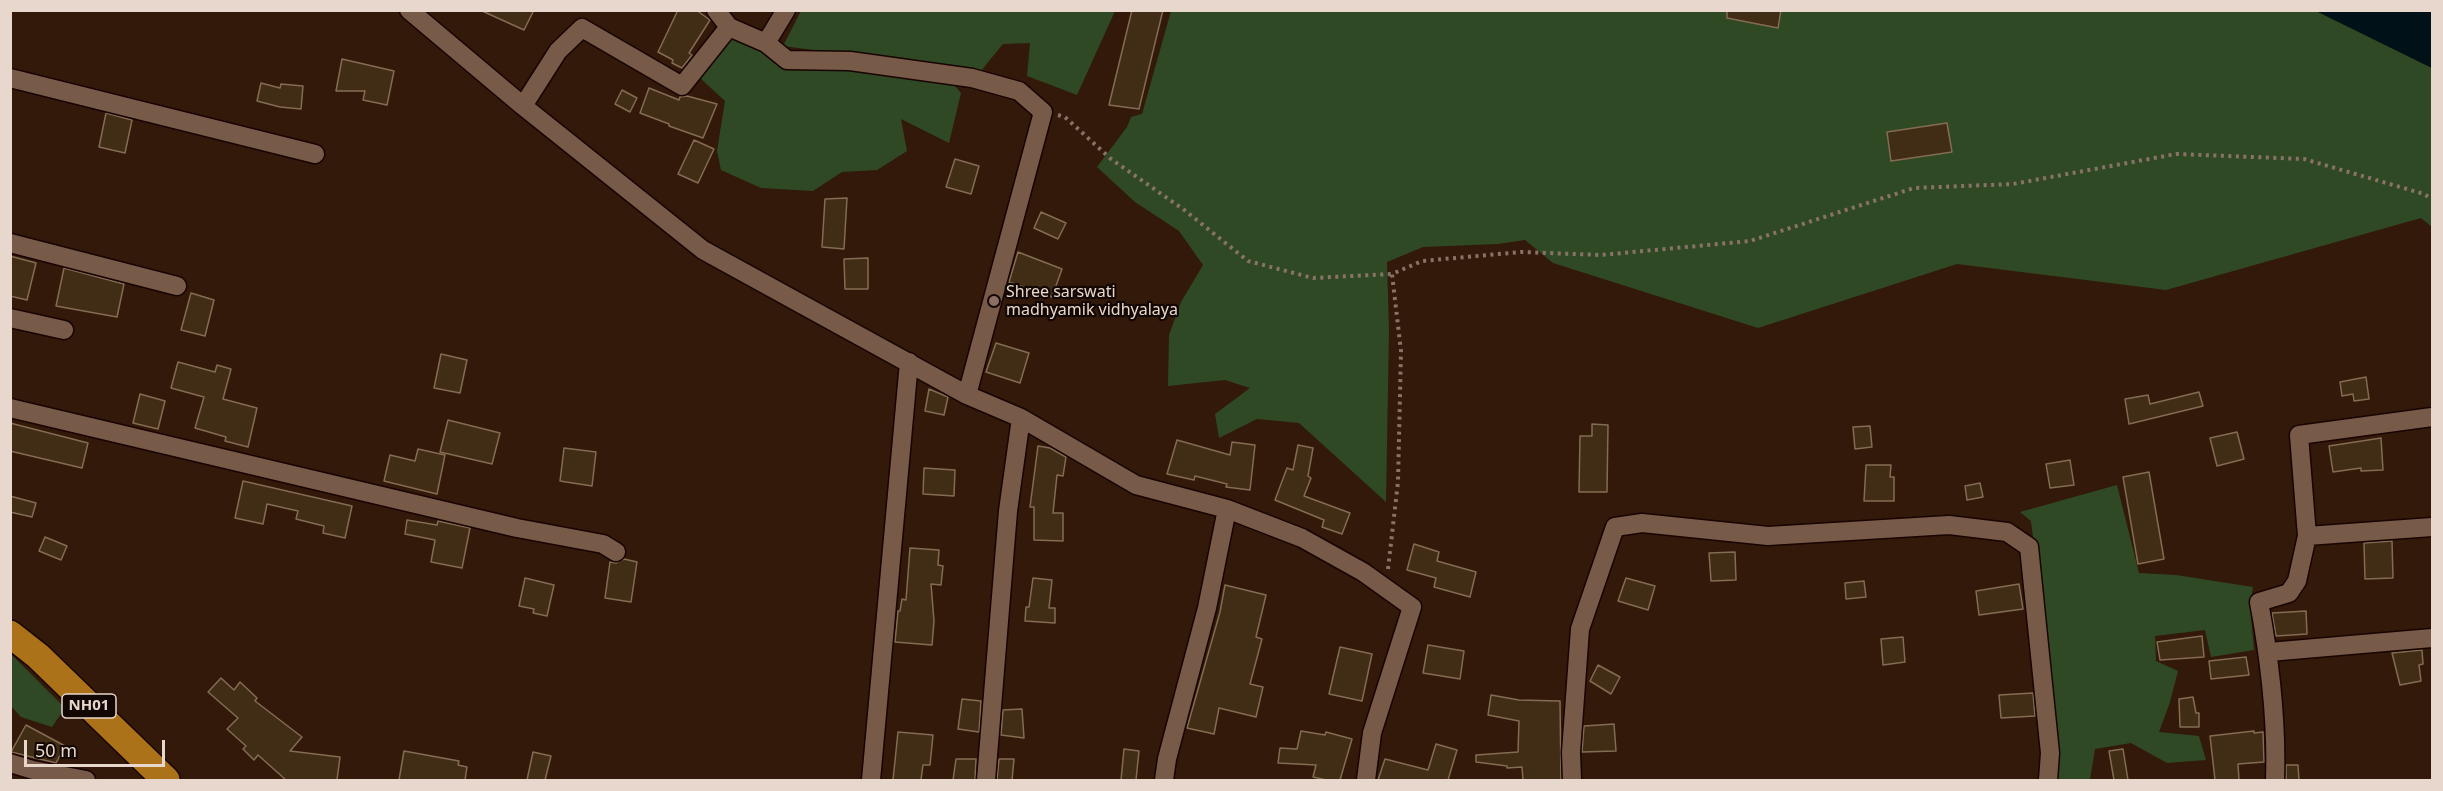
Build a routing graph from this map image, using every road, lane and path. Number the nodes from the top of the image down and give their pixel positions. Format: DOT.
graph roads {
  1 [pos="409,10"];
  2 [pos="716,10"];
  3 [pos="786,10"];
  4 [pos="729,27"];
  5 [pos="766,44"];
  6 [pos="10,78"];
  7 [pos="523,106"];
  8 [pos="1043,112"];
  9 [pos="315,154"];
  10 [pos="2433,199"];
  11 [pos="10,243"];
  12 [pos="1392,274"];
  13 [pos="177,286"];
  14 [pos="10,318"];
  15 [pos="64,330"];
  16 [pos="909,362"];
  17 [pos="967,395"];
  18 [pos="10,408"];
  19 [pos="2433,417"];
  20 [pos="1021,418"];
  21 [pos="1227,510"];
  22 [pos="2433,527"];
  23 [pos="2307,536"];
  24 [pos="616,552"];
  25 [pos="1386,586"];
  26 [pos="10,634"];
  27 [pos="2433,638"];
  28 [pos="2269,652"];
  29 [pos="10,763"];
  30 [pos="32,775"];
  31 [pos="86,780"];
  32 [pos="166,780"];
  33 [pos="870,780"];
  34 [pos="986,780"];
  35 [pos="1164,780"];
  36 [pos="1366,780"];
  37 [pos="1572,780"];
  38 [pos="2048,780"];
  39 [pos="2275,780"];
  1 -- 7 [label="street"];
  2 -- 4 [label="street"];
  3 -- 5 [label="street"];
  4 -- 5 [label="street"];
  4 -- 7 [label="street"];
  5 -- 8 [label="street"];
  6 -- 9 [label="street"];
  7 -- 16 [label="street"];
  8 -- 12 [label="path"];
  8 -- 17 [label="street"];
  10 -- 12 [label="path"];
  11 -- 13 [label="street"];
  12 -- 25 [label="path"];
  14 -- 15 [label="street"];
  16 -- 17 [label="street"];
  16 -- 33 [label="street"];
  17 -- 20 [label="street"];
  18 -- 24 [label="street"];
  19 -- 23 [label="street"];
  20 -- 21 [label="street"];
  20 -- 34 [label="street"];
  21 -- 25 [label="street"];
  21 -- 35 [label="street"];
  22 -- 23 [label="street"];
  23 -- 28 [label="street"];
  25 -- 36 [label="street"];
  26 -- 32 [label="highway, NH01"];
  27 -- 28 [label="street"];
  28 -- 39 [label="street"];
  29 -- 30 [label="street"];
  30 -- 31 [label="street"];
  37 -- 38 [label="street"];
}
